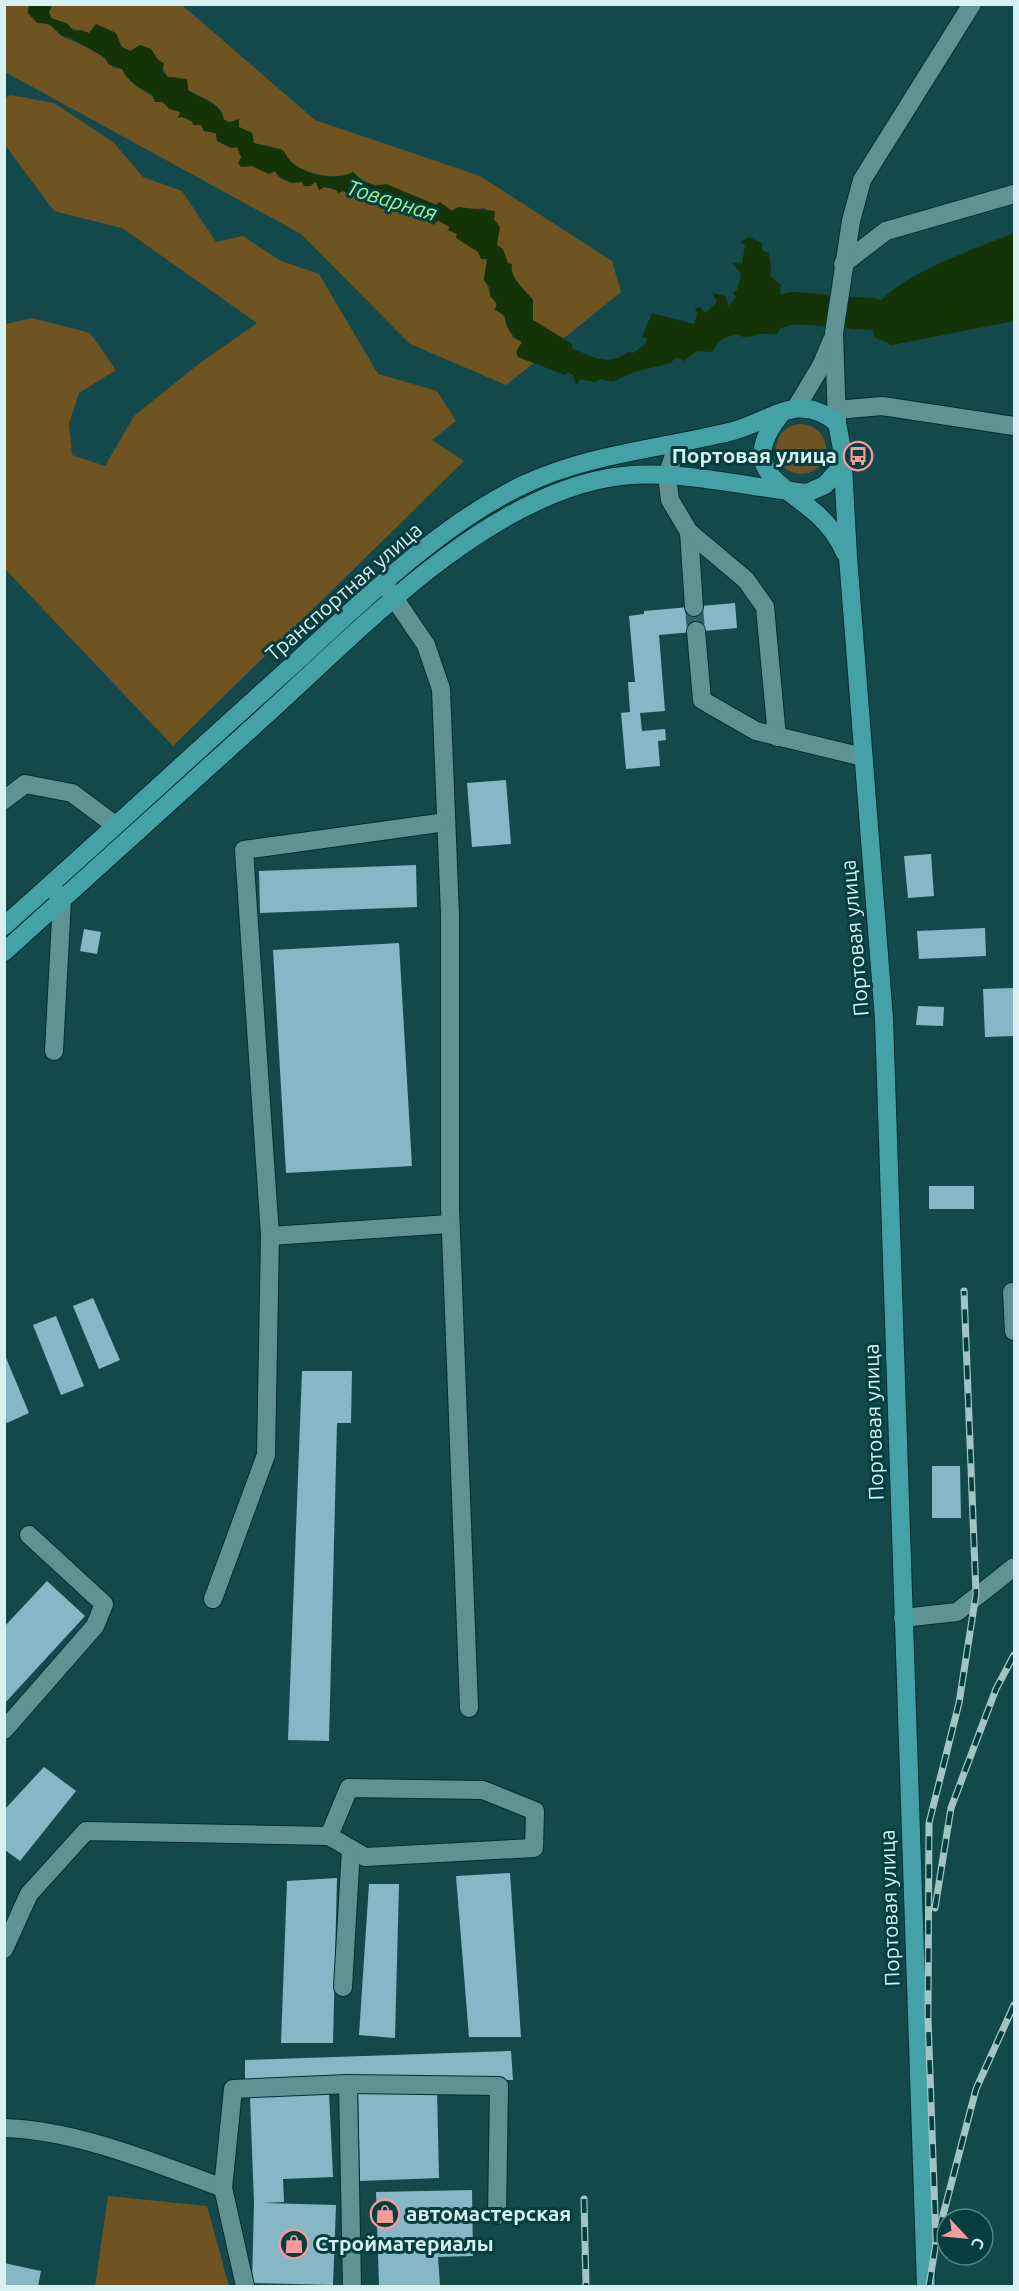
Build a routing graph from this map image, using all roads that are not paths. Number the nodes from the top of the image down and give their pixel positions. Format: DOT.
graph roads {
  1 [pos="972,4"];
  2 [pos="1014,194"];
  3 [pos="843,264"];
  4 [pos="834,333"];
  5 [pos="789,410"];
  6 [pos="836,417"];
  7 [pos="1014,426"];
  8 [pos="678,443"];
  9 [pos="842,465"];
  10 [pos="667,476"];
  11 [pos="783,489"];
  12 [pos="689,532"];
  13 [pos="848,557"];
  14 [pos="383,582"];
  15 [pos="394,598"];
  16 [pos="694,607"];
  17 [pos="696,631"];
  18 [pos="777,737"];
  19 [pos="863,757"];
  20 [pos="4,800"];
  21 [pos="446,822"];
  22 [pos="115,825"];
  23 [pos="51,884"];
  24 [pos="62,900"];
  25 [pos="4,926"];
  26 [pos="4,952"];
  27 [pos="54,1051"];
  28 [pos="450,1224"];
  29 [pos="270,1236"];
  30 [pos="1012,1292"];
  31 [pos="1014,1331"];
  32 [pos="29,1535"];
  33 [pos="1014,1567"];
  34 [pos="213,1599"];
  35 [pos="903,1618"];
  36 [pos="469,1708"];
  37 [pos="4,1730"];
  38 [pos="329,1836"];
  39 [pos="351,1849"];
  40 [pos="4,1949"];
  41 [pos="343,1987"];
  42 [pos="348,2084"];
  43 [pos="4,2128"];
  44 [pos="223,2188"];
  45 [pos="497,2215"];
  46 [pos="245,2286"];
  47 [pos="352,2286"];
  48 [pos="926,2286"];
  1 -- 3 [label="street"];
  2 -- 3 [label="street"];
  3 -- 4 [label="street"];
  4 -- 5 [label="street"];
  4 -- 6 [label="street"];
  5 -- 6 [label="main road"];
  5 -- 8 [label="main road, Транспортная улица"];
  5 -- 11 [label="main road"];
  6 -- 7 [label="street"];
  6 -- 9 [label="main road"];
  8 -- 10 [label="street"];
  8 -- 14 [label="main road, Транспортная улица"];
  9 -- 11 [label="main road, Транспортная улица"];
  9 -- 13 [label="main road, Портовая улица"];
  10 -- 11 [label="main road, Транспортная улица"];
  10 -- 12 [label="street"];
  10 -- 15 [label="main road, Транспортная улица"];
  11 -- 13 [label="main road, Портовая улица"];
  12 -- 16 [label="street"];
  12 -- 18 [label="street"];
  13 -- 19 [label="main road, Портовая улица"];
  14 -- 15 [label="street"];
  14 -- 22 [label="main road, Транспортная улица"];
  15 -- 21 [label="street"];
  15 -- 24 [label="main road, Транспортная улица"];
  17 -- 18 [label="street"];
  18 -- 19 [label="street"];
  19 -- 35 [label="main road, Портовая улица"];
  20 -- 22 [label="street"];
  21 -- 28 [label="street"];
  21 -- 29 [label="street"];
  22 -- 23 [label="main road, Транспортная улица"];
  23 -- 24 [label="street"];
  23 -- 25 [label="main road, Транспортная улица"];
  24 -- 26 [label="main road, Транспортная улица"];
  24 -- 27 [label="street"];
  28 -- 29 [label="street"];
  28 -- 36 [label="street"];
  29 -- 34 [label="street"];
  30 -- 31 [label="street"];
  32 -- 37 [label="street"];
  33 -- 35 [label="street"];
  35 -- 48 [label="main road, Портовая улица"];
  38 -- 39 [label="street"];
  38 -- 39 [label="street"];
  38 -- 40 [label="street"];
  39 -- 41 [label="street"];
  42 -- 44 [label="street"];
  42 -- 45 [label="street"];
  42 -- 47 [label="street"];
  43 -- 44 [label="street"];
  44 -- 46 [label="street"];
}
